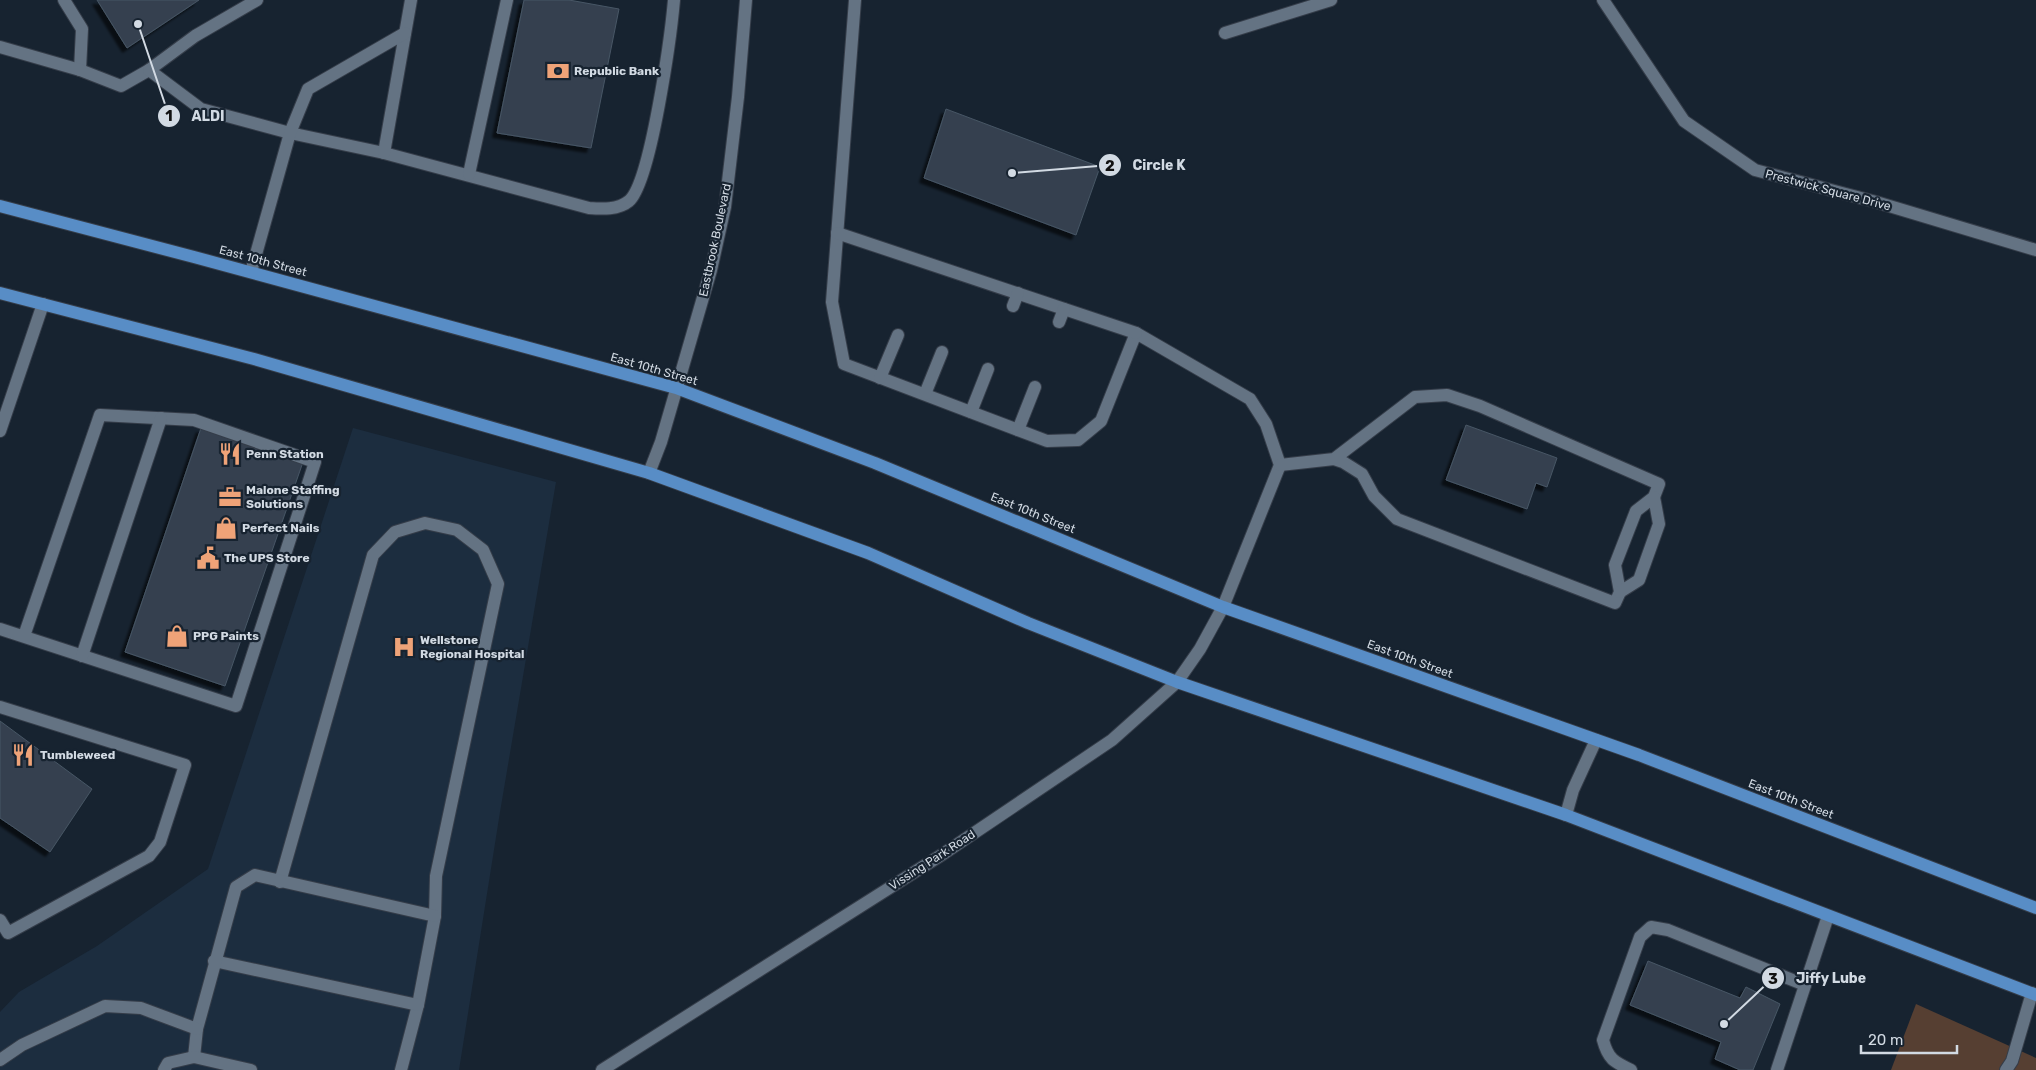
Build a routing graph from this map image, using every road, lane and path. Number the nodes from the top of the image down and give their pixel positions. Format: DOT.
graph roads {
  1 [pos="64,0"];
  2 [pos="257,0"];
  3 [pos="411,0"];
  4 [pos="507,0"];
  5 [pos="674,0"];
  6 [pos="746,0"];
  7 [pos="855,0"];
  8 [pos="1330,0"];
  9 [pos="1603,0"];
  10 [pos="405,33"];
  11 [pos="1225,33"];
  12 [pos="0,47"];
  13 [pos="80,70"];
  14 [pos="148,70"];
  15 [pos="290,133"];
  16 [pos="384,153"];
  17 [pos="469,174"];
  18 [pos="0,206"];
  19 [pos="837,233"];
  20 [pos="2036,250"];
  21 [pos="251,272"];
  22 [pos="0,293"];
  23 [pos="1018,293"];
  24 [pos="43,304"];
  25 [pos="1013,306"];
  26 [pos="1064,309"];
  27 [pos="1059,322"];
  28 [pos="1136,333"];
  29 [pos="898,335"];
  30 [pos="942,352"];
  31 [pos="988,369"];
  32 [pos="880,378"];
  33 [pos="1035,387"];
  34 [pos="676,388"];
  35 [pos="925,394"];
  36 [pos="971,412"];
  37 [pos="162,418"];
  38 [pos="1018,430"];
  39 [pos="0,431"];
  40 [pos="1334,459"];
  41 [pos="1280,464"];
  42 [pos="649,473"];
  43 [pos="1654,497"];
  44 [pos="1617,598"];
  45 [pos="1223,607"];
  46 [pos="0,629"];
  47 [pos="24,636"];
  48 [pos="82,656"];
  49 [pos="1177,682"];
  50 [pos="0,707"];
  51 [pos="1596,740"];
  52 [pos="1566,815"];
  53 [pos="280,882"];
  54 [pos="2036,908"];
  55 [pos="434,916"];
  56 [pos="1828,916"];
  57 [pos="0,920"];
  58 [pos="214,961"];
  59 [pos="1805,985"];
  60 [pos="2034,994"];
  61 [pos="418,1005"];
  62 [pos="197,1029"];
  63 [pos="194,1058"];
  64 [pos="0,1060"];
  65 [pos="164,1070"];
  66 [pos="252,1070"];
  67 [pos="401,1070"];
  68 [pos="602,1070"];
  69 [pos="1631,1070"];
  70 [pos="1777,1070"];
  71 [pos="2006,1070"];
  1 -- 13 [label="street"];
  2 -- 14 [label="street"];
  3 -- 10 [label="street"];
  4 -- 17 [label="street"];
  5 -- 17 [label="street"];
  6 -- 34 [label="street, Eastbrook Boulevard"];
  7 -- 19 [label="street"];
  8 -- 11 [label="street"];
  9 -- 20 [label="street, Prestwick Square Drive"];
  10 -- 15 [label="street"];
  10 -- 16 [label="street"];
  12 -- 13 [label="street"];
  13 -- 14 [label="street"];
  14 -- 15 [label="street"];
  15 -- 16 [label="street"];
  15 -- 21 [label="street"];
  16 -- 17 [label="street"];
  18 -- 21 [label="main road, East 10th Street"];
  19 -- 23 [label="street"];
  19 -- 32 [label="street"];
  21 -- 34 [label="main road, East 10th Street"];
  22 -- 24 [label="main road"];
  23 -- 25 [label="street"];
  23 -- 26 [label="street"];
  24 -- 39 [label="street"];
  24 -- 42 [label="main road"];
  26 -- 27 [label="street"];
  26 -- 28 [label="street"];
  28 -- 38 [label="street"];
  28 -- 41 [label="street"];
  29 -- 32 [label="street"];
  30 -- 35 [label="street"];
  31 -- 36 [label="street"];
  32 -- 35 [label="street"];
  33 -- 38 [label="street"];
  34 -- 42 [label="street, Eastbrook Boulevard"];
  34 -- 45 [label="main road, East 10th Street"];
  35 -- 36 [label="street"];
  36 -- 38 [label="street"];
  37 -- 47 [label="street"];
  37 -- 48 [label="street"];
  37 -- 48 [label="street"];
  40 -- 41 [label="street"];
  40 -- 43 [label="street"];
  40 -- 44 [label="street"];
  41 -- 45 [label="street, Vissing Park Road"];
  42 -- 49 [label="main road"];
  43 -- 44 [label="street"];
  43 -- 44 [label="street"];
  45 -- 49 [label="street, Vissing Park Road"];
  45 -- 51 [label="main road, East 10th Street"];
  46 -- 47 [label="street"];
  47 -- 48 [label="street"];
  49 -- 52 [label="main road"];
  49 -- 68 [label="street, Vissing Park Road"];
  50 -- 57 [label="street"];
  51 -- 52 [label="street"];
  51 -- 54 [label="main road, East 10th Street"];
  52 -- 56 [label="main road"];
  53 -- 55 [label="street"];
  53 -- 55 [label="street"];
  53 -- 58 [label="street"];
  55 -- 61 [label="street"];
  56 -- 59 [label="street"];
  56 -- 60 [label="main road"];
  58 -- 61 [label="street"];
  58 -- 62 [label="street"];
  59 -- 69 [label="street"];
  59 -- 70 [label="street"];
  60 -- 71 [label="street"];
  61 -- 67 [label="street"];
  62 -- 63 [label="street"];
  62 -- 64 [label="street"];
  63 -- 65 [label="street"];
  63 -- 66 [label="street"];
}
